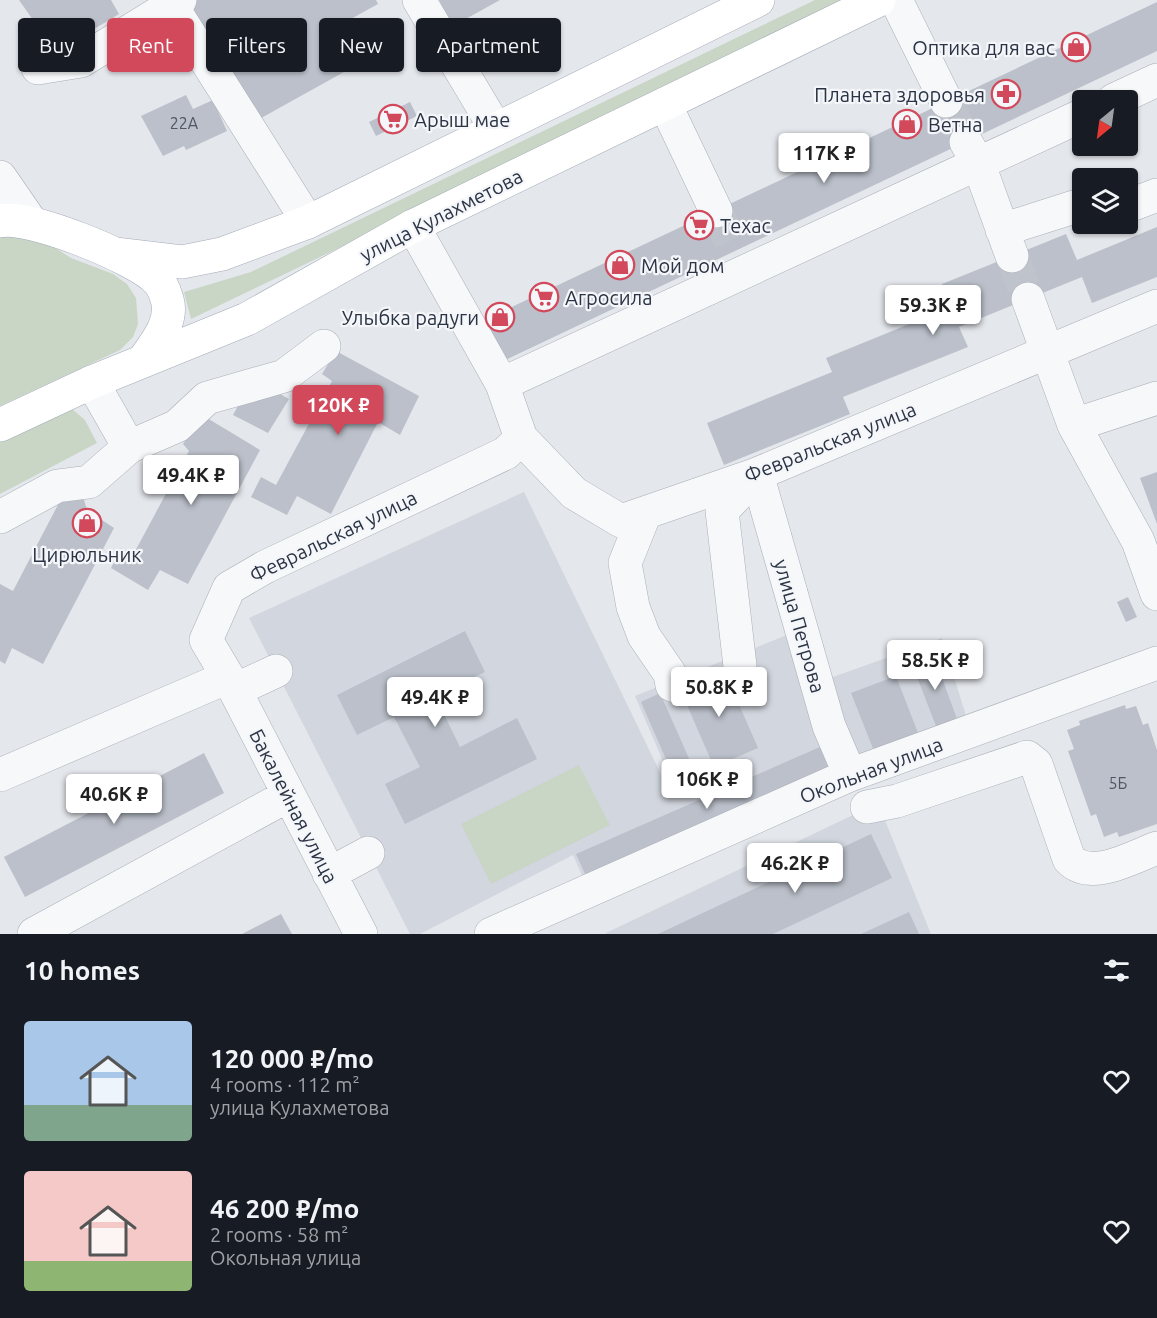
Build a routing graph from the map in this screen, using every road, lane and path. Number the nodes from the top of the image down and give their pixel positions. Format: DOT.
graph roads {
  1 [pos="419,0"];
  2 [pos="758,0"];
  3 [pos="879,0"];
  4 [pos="896,0"];
  5 [pos="175,3"];
  6 [pos="95,52"];
  7 [pos="1157,80"];
  8 [pos="1136,90"];
  9 [pos="946,102"];
  10 [pos="665,104"];
  11 [pos="1072,120"];
  12 [pos="496,129"];
  13 [pos="972,154"];
  14 [pos="0,177"];
  15 [pos="1157,195"];
  16 [pos="1138,202"];
  17 [pos="1072,208"];
  18 [pos="716,211"];
  19 [pos="16,222"];
  20 [pos="308,222"];
  21 [pos="413,226"];
  22 [pos="115,254"];
  23 [pos="1028,299"];
  24 [pos="1157,306"];
  25 [pos="324,346"];
  26 [pos="1048,351"];
  27 [pos="143,361"];
  28 [pos="92,382"];
  29 [pos="502,384"];
  30 [pos="1157,398"];
  31 [pos="0,425"];
  32 [pos="1074,425"];
  33 [pos="521,438"];
  34 [pos="129,447"];
  35 [pos="757,474"];
  36 [pos="645,513"];
  37 [pos="0,517"];
  38 [pos="1148,538"];
  39 [pos="1157,594"];
  40 [pos="1157,663"];
  41 [pos="740,666"];
  42 [pos="276,671"];
  43 [pos="232,684"];
  44 [pos="672,685"];
  45 [pos="0,775"];
  46 [pos="850,775"];
  47 [pos="289,795"];
  48 [pos="867,807"];
  49 [pos="1157,848"];
  50 [pos="369,853"];
  51 [pos="329,874"];
  52 [pos="34,934"];
  53 [pos="361,934"];
  54 [pos="491,934"];
  1 -- 12 [label="street"];
  2 -- 12 [label="main road"];
  3 -- 10 [label="main road, улица Кулахметова"];
  4 -- 9 [label="street"];
  5 -- 6 [label="street"];
  5 -- 20 [label="street"];
  7 -- 8 [label="street"];
  10 -- 18 [label="street"];
  10 -- 21 [label="main road, улица Кулахметова"];
  11 -- 13 [label="street"];
  12 -- 20 [label="main road"];
  13 -- 17 [label="street"];
  13 -- 29 [label="street"];
  14 -- 19 [label="street"];
  15 -- 16 [label="street"];
  19 -- 22 [label="main road"];
  20 -- 22 [label="main road"];
  21 -- 27 [label="main road, улица Кулахметова"];
  21 -- 29 [label="street, Февральская улица"];
  22 -- 27 [label="main road"];
  23 -- 26 [label="street"];
  24 -- 26 [label="street, Февральская улица"];
  25 -- 34 [label="street"];
  26 -- 32 [label="street"];
  26 -- 35 [label="street, Февральская улица"];
  27 -- 28 [label="main road, улица Кулахметова"];
  28 -- 31 [label="main road, улица Кулахметова"];
  28 -- 34 [label="street"];
  29 -- 33 [label="street, Февральская улица"];
  30 -- 32 [label="street"];
  32 -- 38 [label="street"];
  33 -- 36 [label="street, Февральская улица"];
  33 -- 43 [label="street, Февральская улица"];
  34 -- 37 [label="street"];
  35 -- 36 [label="street, Февральская улица"];
  35 -- 41 [label="street"];
  35 -- 46 [label="street, улица Петрова"];
  36 -- 44 [label="street"];
  38 -- 39 [label="street"];
  40 -- 46 [label="street, Окольная улица"];
  42 -- 43 [label="street"];
  43 -- 45 [label="street"];
  43 -- 47 [label="street, Бакалейная улица"];
  46 -- 54 [label="street, Окольная улица"];
  47 -- 51 [label="street, Бакалейная улица"];
  47 -- 52 [label="street"];
  48 -- 49 [label="street"];
  50 -- 51 [label="street"];
  51 -- 53 [label="street, Бакалейная улица"];
}
